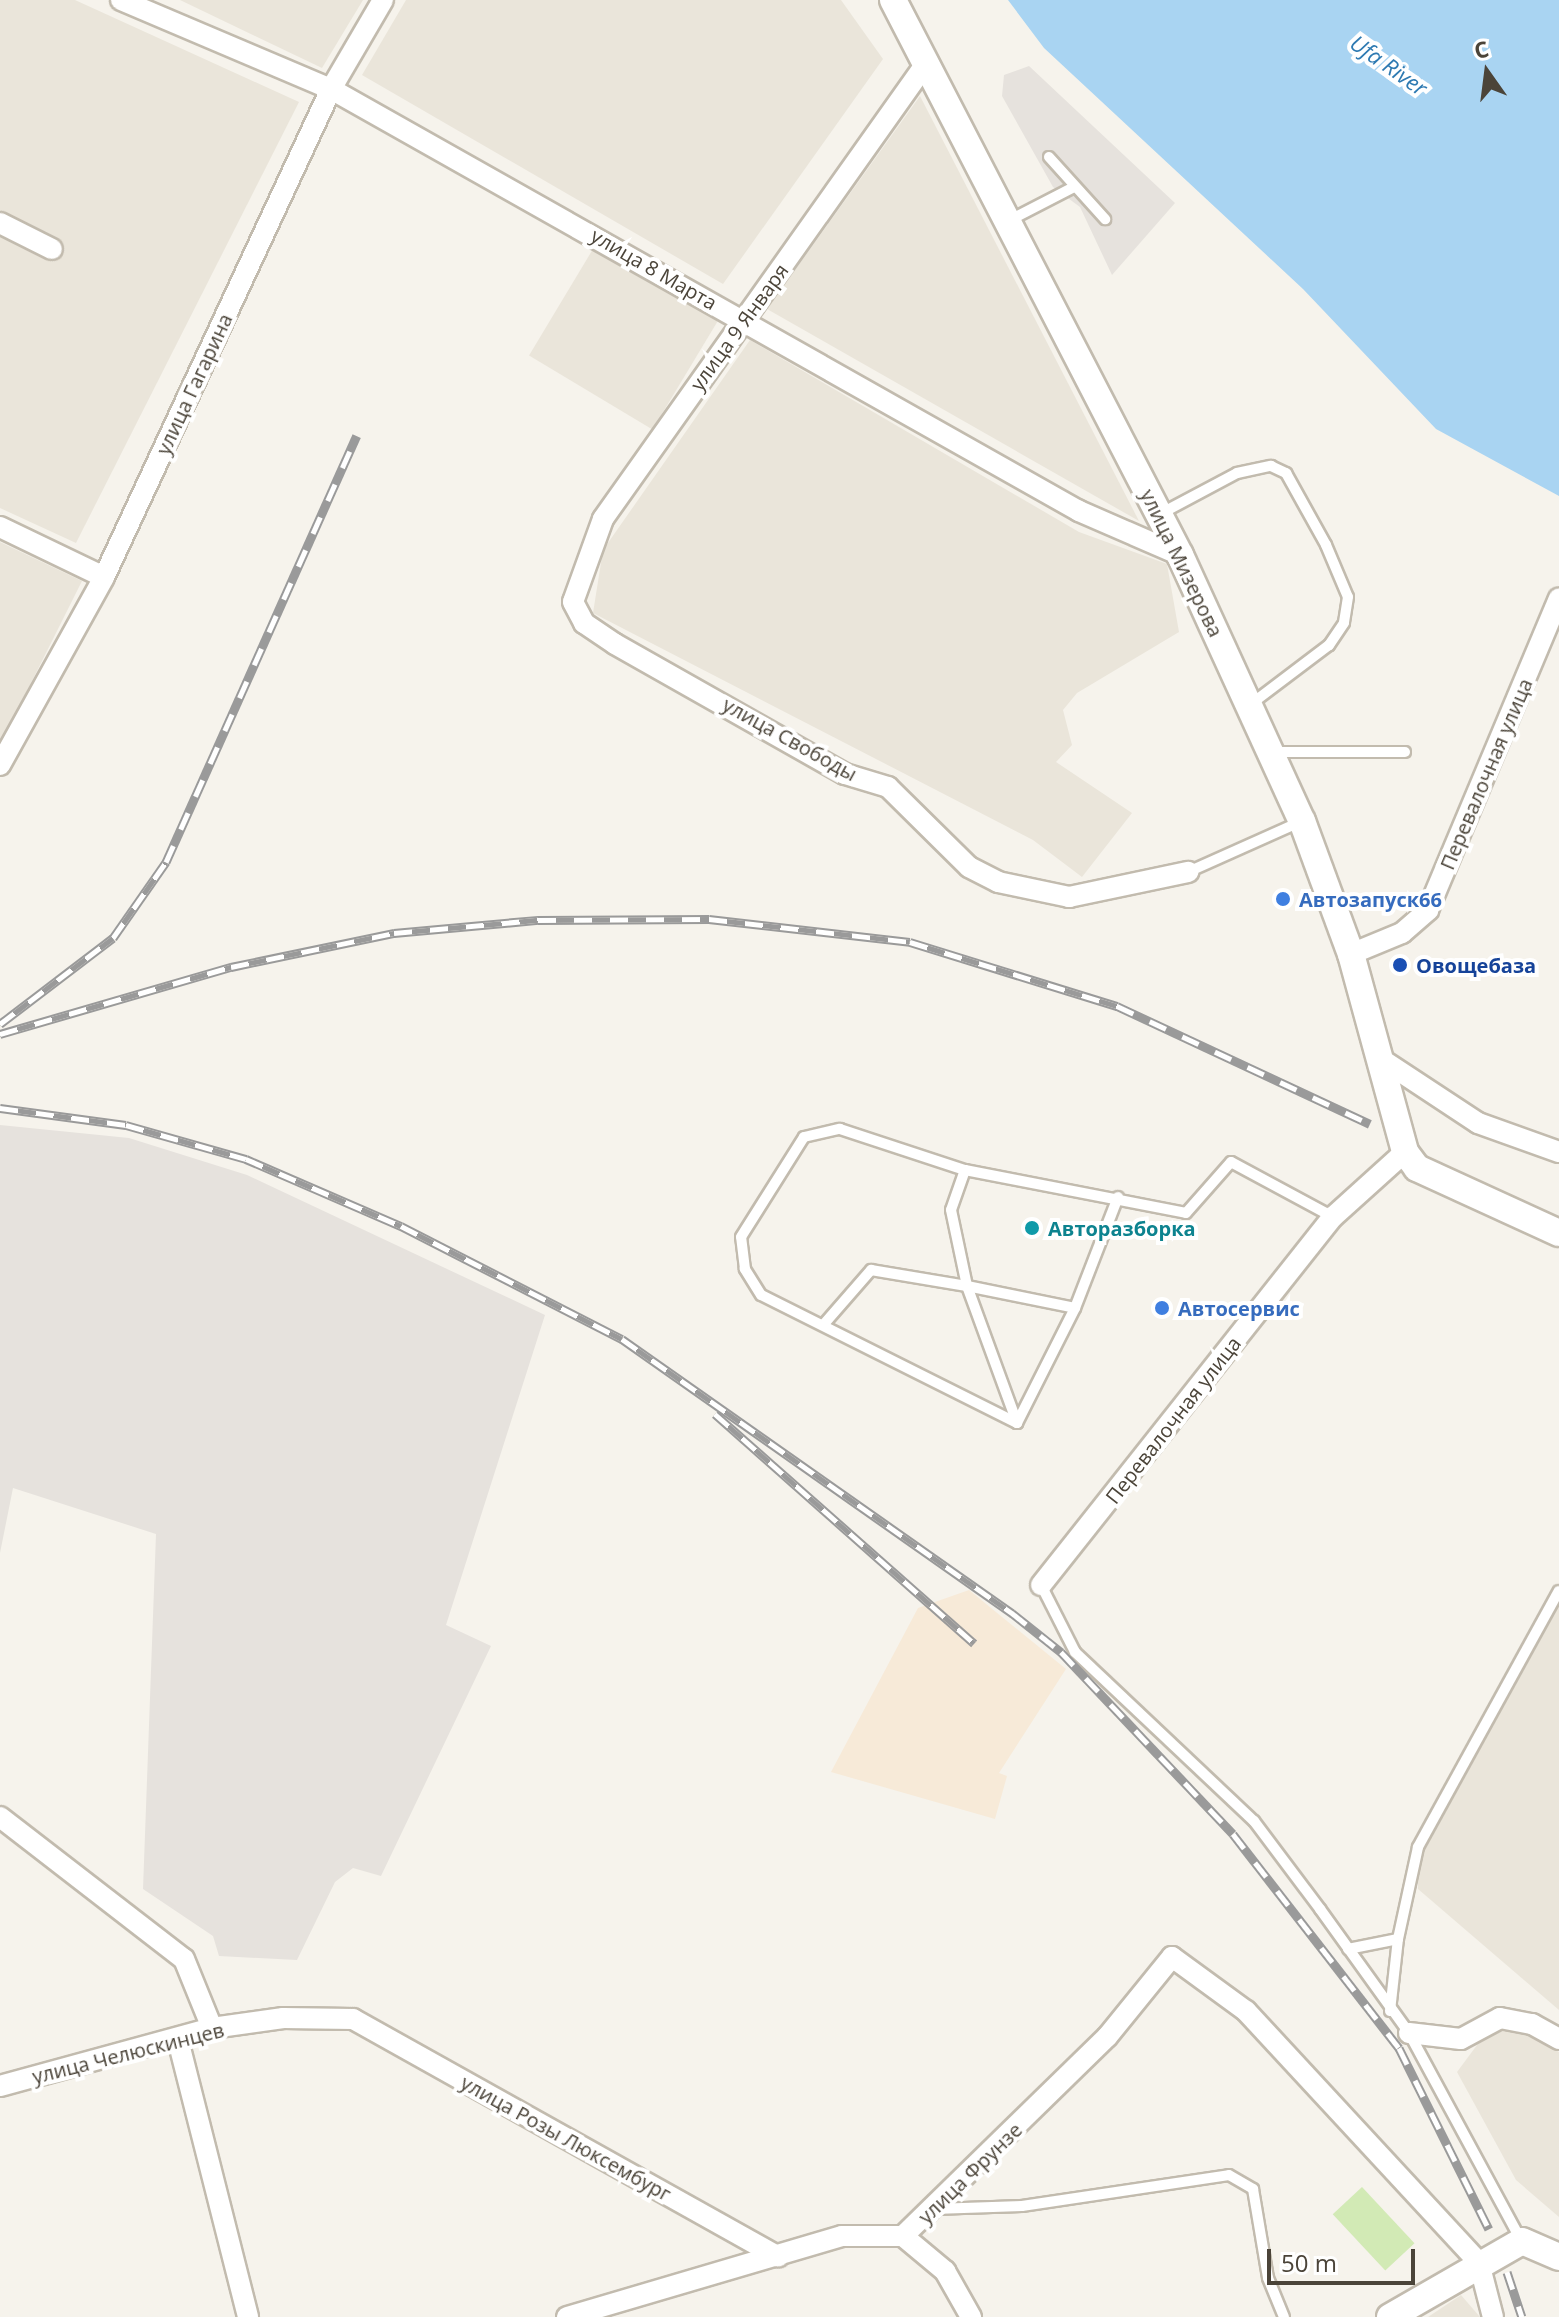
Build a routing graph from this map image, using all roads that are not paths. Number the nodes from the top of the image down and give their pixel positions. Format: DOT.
graph roads {
  1 [pos="121,0"];
  2 [pos="383,0"];
  3 [pos="893,0"];
  4 [pos="927,62"];
  5 [pos="331,89"];
  6 [pos="1049,157"];
  7 [pos="1074,187"];
  8 [pos="1105,219"];
  9 [pos="1010,220"];
  10 [pos="0,223"];
  11 [pos="52,249"];
  12 [pos="744,322"];
  13 [pos="1159,515"];
  14 [pos="0,527"];
  15 [pos="1180,555"];
  16 [pos="104,577"];
  17 [pos="1559,598"];
  18 [pos="573,602"];
  19 [pos="1550,648"];
  20 [pos="1249,705"];
  21 [pos="1405,752"];
  22 [pos="1271,753"];
  23 [pos="0,765"];
  24 [pos="1302,821"];
  25 [pos="1188,872"];
  26 [pos="1351,954"];
  27 [pos="1381,1059"];
  28 [pos="1405,1152"];
  29 [pos="1559,1152"];
  30 [pos="965,1170"];
  31 [pos="1118,1197"];
  32 [pos="1333,1217"];
  33 [pos="1559,1233"];
  34 [pos="967,1286"];
  35 [pos="1075,1308"];
  36 [pos="824,1324"];
  37 [pos="1017,1423"];
  38 [pos="1041,1585"];
  39 [pos="1559,1591"];
  40 [pos="0,1817"];
  41 [pos="1398,1939"];
  42 [pos="1348,1949"];
  43 [pos="1390,2011"];
  44 [pos="353,2019"];
  45 [pos="212,2028"];
  46 [pos="1409,2033"];
  47 [pos="1559,2039"];
  48 [pos="178,2040"];
  49 [pos="0,2086"];
  50 [pos="932,2209"];
  51 [pos="903,2236"];
  52 [pos="1522,2241"];
  53 [pos="778,2257"];
  54 [pos="1559,2257"];
  55 [pos="1479,2263"];
  56 [pos="633,2307"];
  57 [pos="248,2317"];
  58 [pos="567,2317"];
  59 [pos="971,2317"];
  60 [pos="1284,2317"];
  61 [pos="1390,2317"];
  62 [pos="1493,2317"];
  1 -- 5 [label="street, улица 8 Марта"];
  2 -- 5 [label="street, улица Гагарина"];
  3 -- 4 [label="street, улица Мизерова"];
  4 -- 9 [label="street, улица Мизерова"];
  4 -- 12 [label="street, улица 9 Января"];
  5 -- 12 [label="street, улица 8 Марта"];
  5 -- 16 [label="street, улица Гагарина"];
  6 -- 7 [label="lane"];
  7 -- 8 [label="lane"];
  7 -- 9 [label="lane"];
  9 -- 13 [label="street, улица Мизерова"];
  10 -- 11 [label="street"];
  12 -- 15 [label="street, улица 8 Марта"];
  12 -- 18 [label="street, улица 9 Января"];
  13 -- 15 [label="street, улица Мизерова"];
  13 -- 20 [label="lane"];
  14 -- 16 [label="street"];
  15 -- 20 [label="street, улица Мизерова"];
  16 -- 23 [label="street, улица Гагарина"];
  17 -- 19 [label="street, Перевалочная улица"];
  18 -- 25 [label="street, улица Свободы"];
  19 -- 26 [label="street, Перевалочная улица"];
  20 -- 22 [label="street, улица Мизерова"];
  21 -- 22 [label="lane"];
  22 -- 24 [label="street, улица Мизерова"];
  24 -- 25 [label="lane"];
  24 -- 26 [label="street, улица Мизерова"];
  26 -- 27 [label="street, улица Мизерова"];
  27 -- 28 [label="street, улица Мизерова"];
  27 -- 29 [label="street"];
  28 -- 32 [label="street, Перевалочная улица"];
  28 -- 33 [label="street"];
  30 -- 31 [label="lane"];
  30 -- 34 [label="lane"];
  30 -- 36 [label="lane"];
  31 -- 32 [label="lane"];
  31 -- 35 [label="lane"];
  32 -- 38 [label="street, Перевалочная улица"];
  34 -- 35 [label="lane"];
  34 -- 36 [label="lane"];
  34 -- 37 [label="lane"];
  35 -- 37 [label="lane"];
  36 -- 37 [label="lane"];
  38 -- 42 [label="lane"];
  39 -- 41 [label="lane"];
  40 -- 45 [label="street"];
  41 -- 42 [label="lane"];
  41 -- 43 [label="lane"];
  42 -- 43 [label="lane"];
  43 -- 46 [label="lane"];
  44 -- 45 [label="street, улица Челюскинцев"];
  44 -- 53 [label="street, улица Розы Люксембург"];
  45 -- 48 [label="street, улица Челюскинцев"];
  46 -- 47 [label="street"];
  46 -- 52 [label="lane"];
  48 -- 49 [label="street, улица Челюскинцев"];
  48 -- 57 [label="street"];
  50 -- 51 [label="street, улица Фрунзе"];
  50 -- 55 [label="street, улица Фрунзе"];
  50 -- 60 [label="lane"];
  51 -- 53 [label="street, улица Фрунзе"];
  51 -- 59 [label="street"];
  52 -- 54 [label="street"];
  52 -- 55 [label="street"];
  53 -- 56 [label="street, улица Фрунзе"];
  55 -- 61 [label="street"];
  55 -- 62 [label="street"];
  56 -- 58 [label="street, улица Фрунзе"];
}
